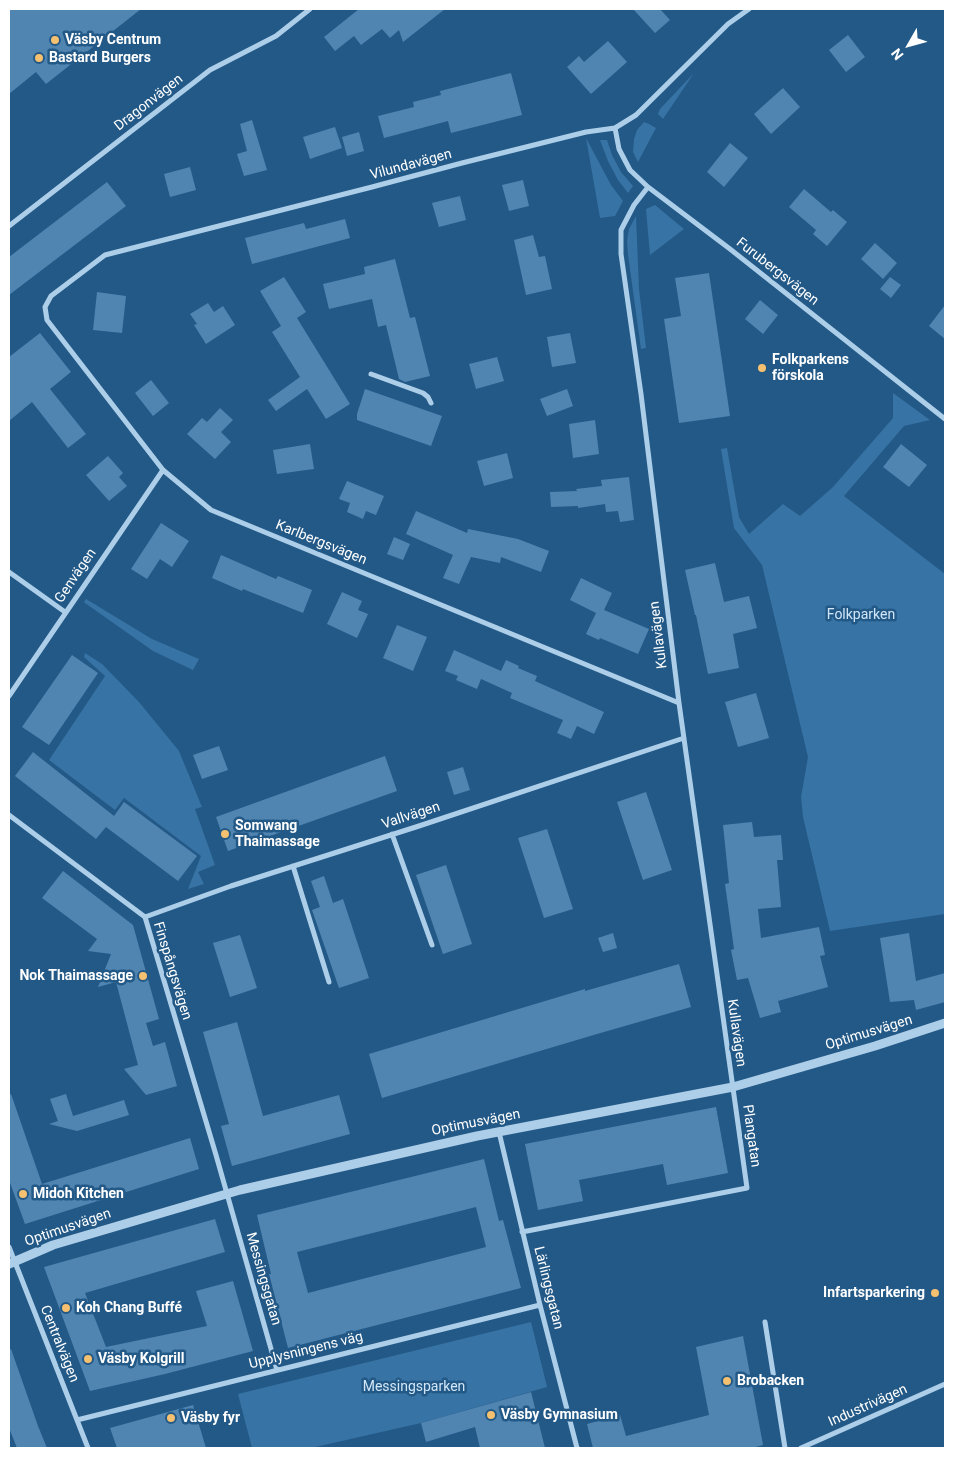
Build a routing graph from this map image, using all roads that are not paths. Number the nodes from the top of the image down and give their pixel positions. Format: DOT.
graph roads {
  1 [pos="310,9"];
  2 [pos="749,9"];
  3 [pos="615,128"];
  4 [pos="648,187"];
  5 [pos="9,226"];
  6 [pos="52,296"];
  7 [pos="371,374"];
  8 [pos="431,403"];
  9 [pos="945,419"];
  10 [pos="163,470"];
  11 [pos="9,572"];
  12 [pos="65,612"];
  13 [pos="9,696"];
  14 [pos="679,703"];
  15 [pos="684,738"];
  16 [pos="9,815"];
  17 [pos="392,834"];
  18 [pos="293,866"];
  19 [pos="145,917"];
  20 [pos="432,945"];
  21 [pos="329,982"];
  22 [pos="945,1024"];
  23 [pos="733,1087"];
  24 [pos="499,1132"];
  25 [pos="227,1194"];
  26 [pos="522,1232"];
  27 [pos="9,1247"];
  28 [pos="12,1263"];
  29 [pos="540,1305"];
  30 [pos="765,1322"];
  31 [pos="277,1370"];
  32 [pos="945,1384"];
  33 [pos="77,1420"];
  34 [pos="88,1448"];
  35 [pos="577,1448"];
  36 [pos="785,1448"];
  37 [pos="801,1448"];
  1 -- 5 [label="street, Dragonvägen"];
  2 -- 3 [label="street, Vilundavägen"];
  3 -- 4 [label="street, Furubergsvägen"];
  3 -- 6 [label="street, Vilundavägen"];
  4 -- 9 [label="street, Furubergsvägen"];
  4 -- 14 [label="street, Kullavägen"];
  6 -- 10 [label="street, Karlbergsvägen"];
  7 -- 8 [label="street"];
  10 -- 12 [label="street, Genvägen"];
  10 -- 14 [label="street, Karlbergsvägen"];
  11 -- 12 [label="street"];
  12 -- 13 [label="street, Genvägen"];
  14 -- 15 [label="street, Kullavägen"];
  15 -- 17 [label="street, Vallvägen"];
  15 -- 23 [label="street, Kullavägen"];
  16 -- 19 [label="street, Finspångsvägen"];
  17 -- 18 [label="street, Vallvägen"];
  17 -- 20 [label="street"];
  18 -- 19 [label="street, Vallvägen"];
  18 -- 21 [label="street"];
  19 -- 25 [label="street, Finspångsvägen"];
  22 -- 23 [label="street, Optimusvägen"];
  23 -- 24 [label="street, Optimusvägen"];
  23 -- 26 [label="street, Plangatan"];
  24 -- 25 [label="street, Optimusvägen"];
  24 -- 26 [label="street, Lärlingsgatan"];
  25 -- 28 [label="street, Optimusvägen"];
  25 -- 31 [label="street, Messingsgatan"];
  26 -- 29 [label="street, Lärlingsgatan"];
  27 -- 28 [label="street, Centralvägen"];
  28 -- 33 [label="street, Centralvägen"];
  29 -- 31 [label="street, Upplysningens väg"];
  29 -- 35 [label="street, Lärlingsgatan"];
  30 -- 36 [label="street"];
  31 -- 33 [label="street, Upplysningens väg"];
  32 -- 37 [label="street, Industrivägen"];
  33 -- 34 [label="street, Centralvägen"];
}
